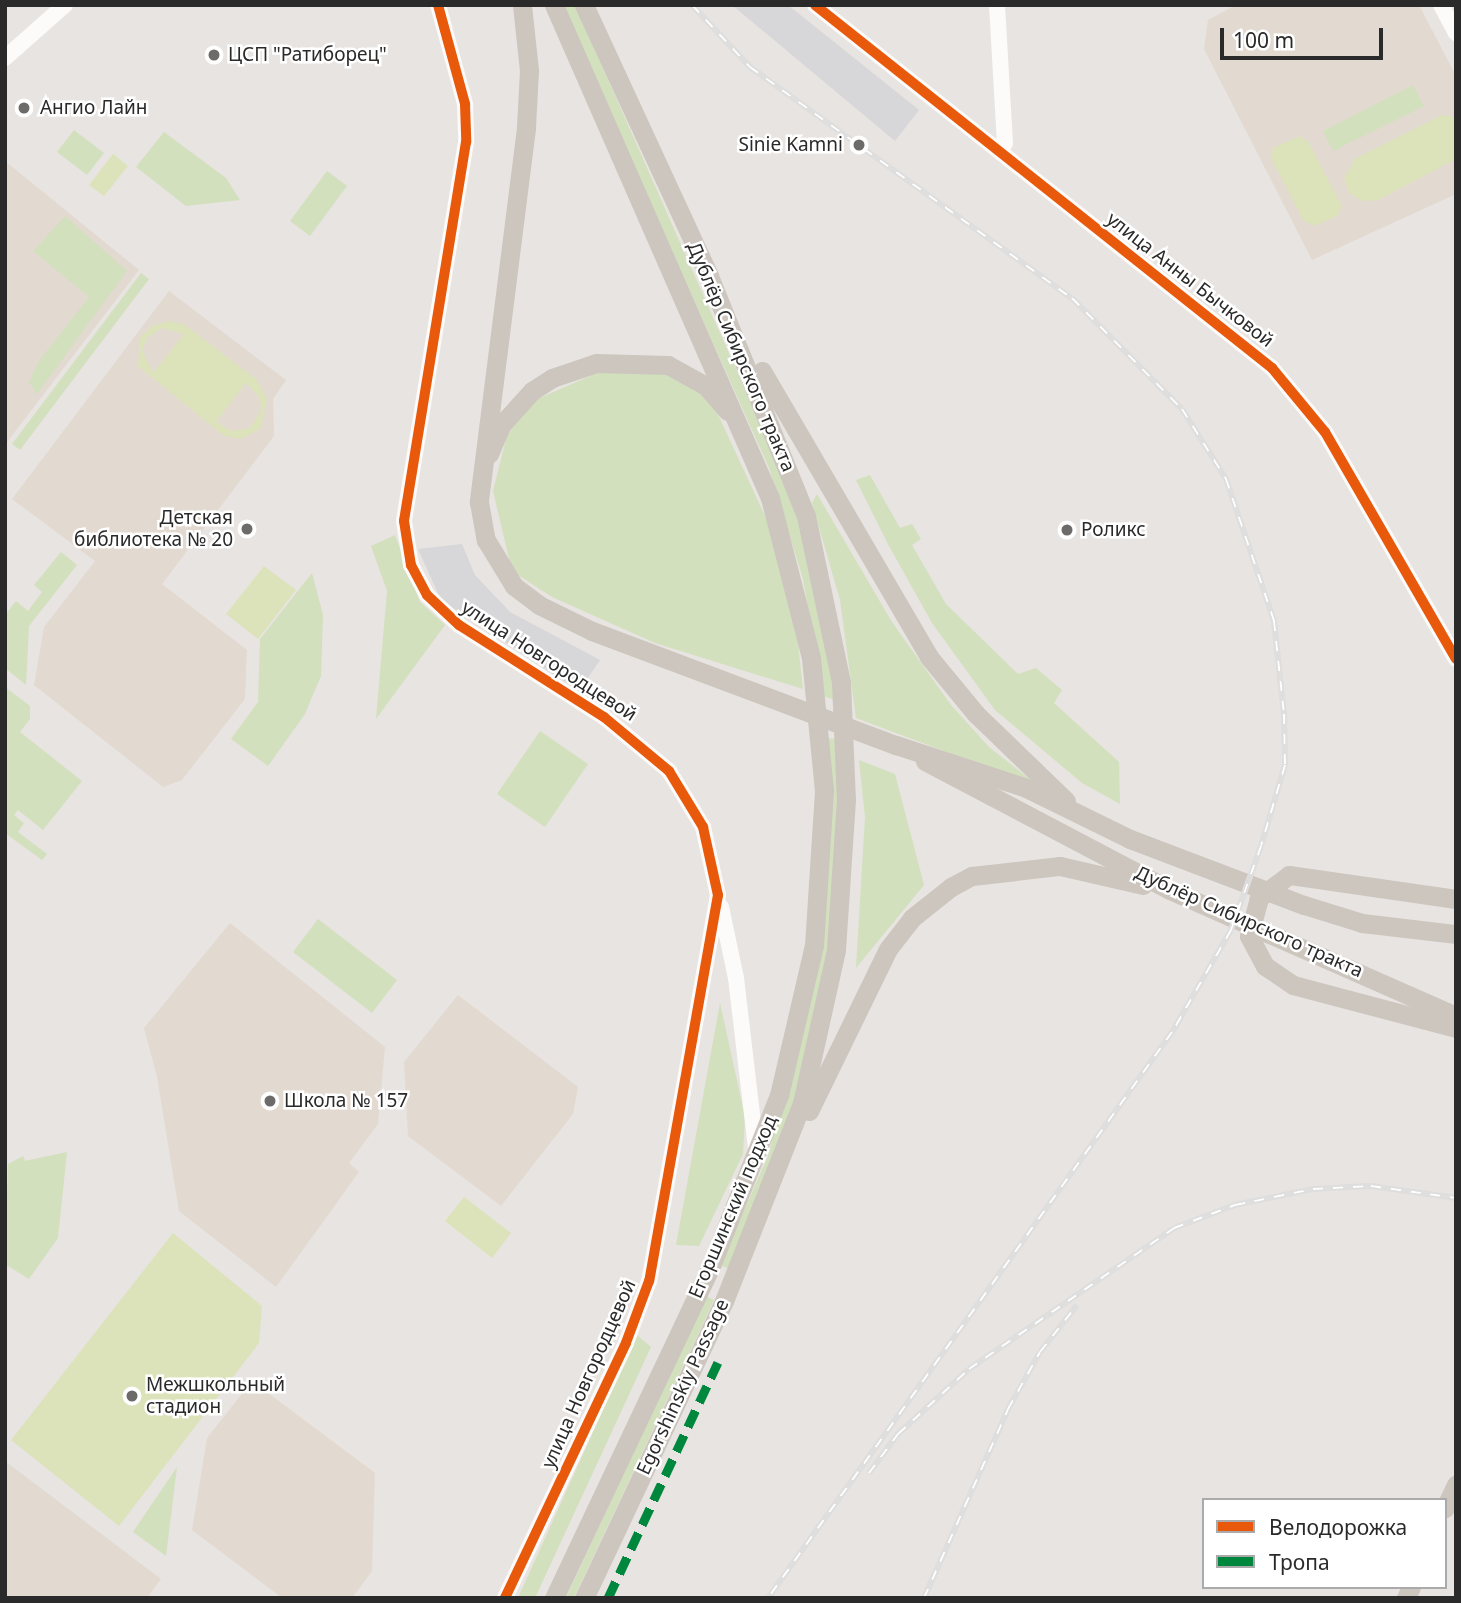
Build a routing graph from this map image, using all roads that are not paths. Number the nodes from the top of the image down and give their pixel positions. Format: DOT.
graph roads {
  1 [pos="65,5"];
  2 [pos="438,5"];
  3 [pos="522,5"];
  4 [pos="554,5"];
  5 [pos="584,5"];
  6 [pos="815,5"];
  7 [pos="997,5"];
  8 [pos="1441,5"];
  9 [pos="1456,33"];
  10 [pos="5,58"];
  11 [pos="1001,151"];
  12 [pos="709,276"];
  13 [pos="479,486"];
  14 [pos="788,559"];
  15 [pos="1456,659"];
  16 [pos="896,745"];
  17 [pos="824,791"];
  18 [pos="846,799"];
  19 [pos="1079,814"];
  20 [pos="1170,890"];
  21 [pos="718,895"];
  22 [pos="1456,899"];
  23 [pos="1456,934"];
  24 [pos="707,972"];
  25 [pos="736,978"];
  26 [pos="1456,1016"];
  27 [pos="1456,1028"];
  28 [pos="756,1163"];
  29 [pos="778,1175"];
  30 [pos="1456,1484"];
  31 [pos="1447,1504"];
  32 [pos="505,1598"];
  33 [pos="554,1598"];
  34 [pos="584,1598"];
  1 -- 10 [label="street"];
  2 -- 21 [label="street, улица Новгородцевой"];
  3 -- 13 [label="main road, Дублёр Сибирского тракта"];
  4 -- 14 [label="main road, Дублёр Сибирского тракта"];
  5 -- 12 [label="main road, Дублёр Сибирского тракта"];
  6 -- 11 [label="street, улица Анны Бычковой"];
  7 -- 11 [label="street"];
  8 -- 9 [label="street"];
  11 -- 15 [label="street, улица Анны Бычковой"];
  12 -- 18 [label="main road, Дублёр Сибирского тракта"];
  12 -- 19 [label="main road, Дублёр Сибирского тракта"];
  13 -- 14 [label="main road, Дублёр Сибирского тракта"];
  13 -- 16 [label="main road, Дублёр Сибирского тракта"];
  14 -- 17 [label="main road, Дублёр Сибирского тракта"];
  16 -- 19 [label="main road, Дублёр Сибирского тракта"];
  16 -- 20 [label="main road, Дублёр Сибирского тракта"];
  17 -- 28 [label="main road, Егоршинский подход"];
  18 -- 29 [label="main road, Егоршинский подход"];
  19 -- 23 [label="main road, Дублёр Сибирского тракта"];
  20 -- 26 [label="main road, Дублёр Сибирского тракта"];
  20 -- 29 [label="main road"];
  21 -- 24 [label="street, улица Новгородцевой"];
  21 -- 25 [label="street"];
  22 -- 27 [label="main road"];
  24 -- 25 [label="street"];
  24 -- 32 [label="street, улица Новгородцевой"];
  25 -- 28 [label="street"];
  28 -- 33 [label="main road, Егоршинский подход"];
  29 -- 34 [label="main road, Egorshinskiy Passage"];
  30 -- 31 [label="main road"];
}
